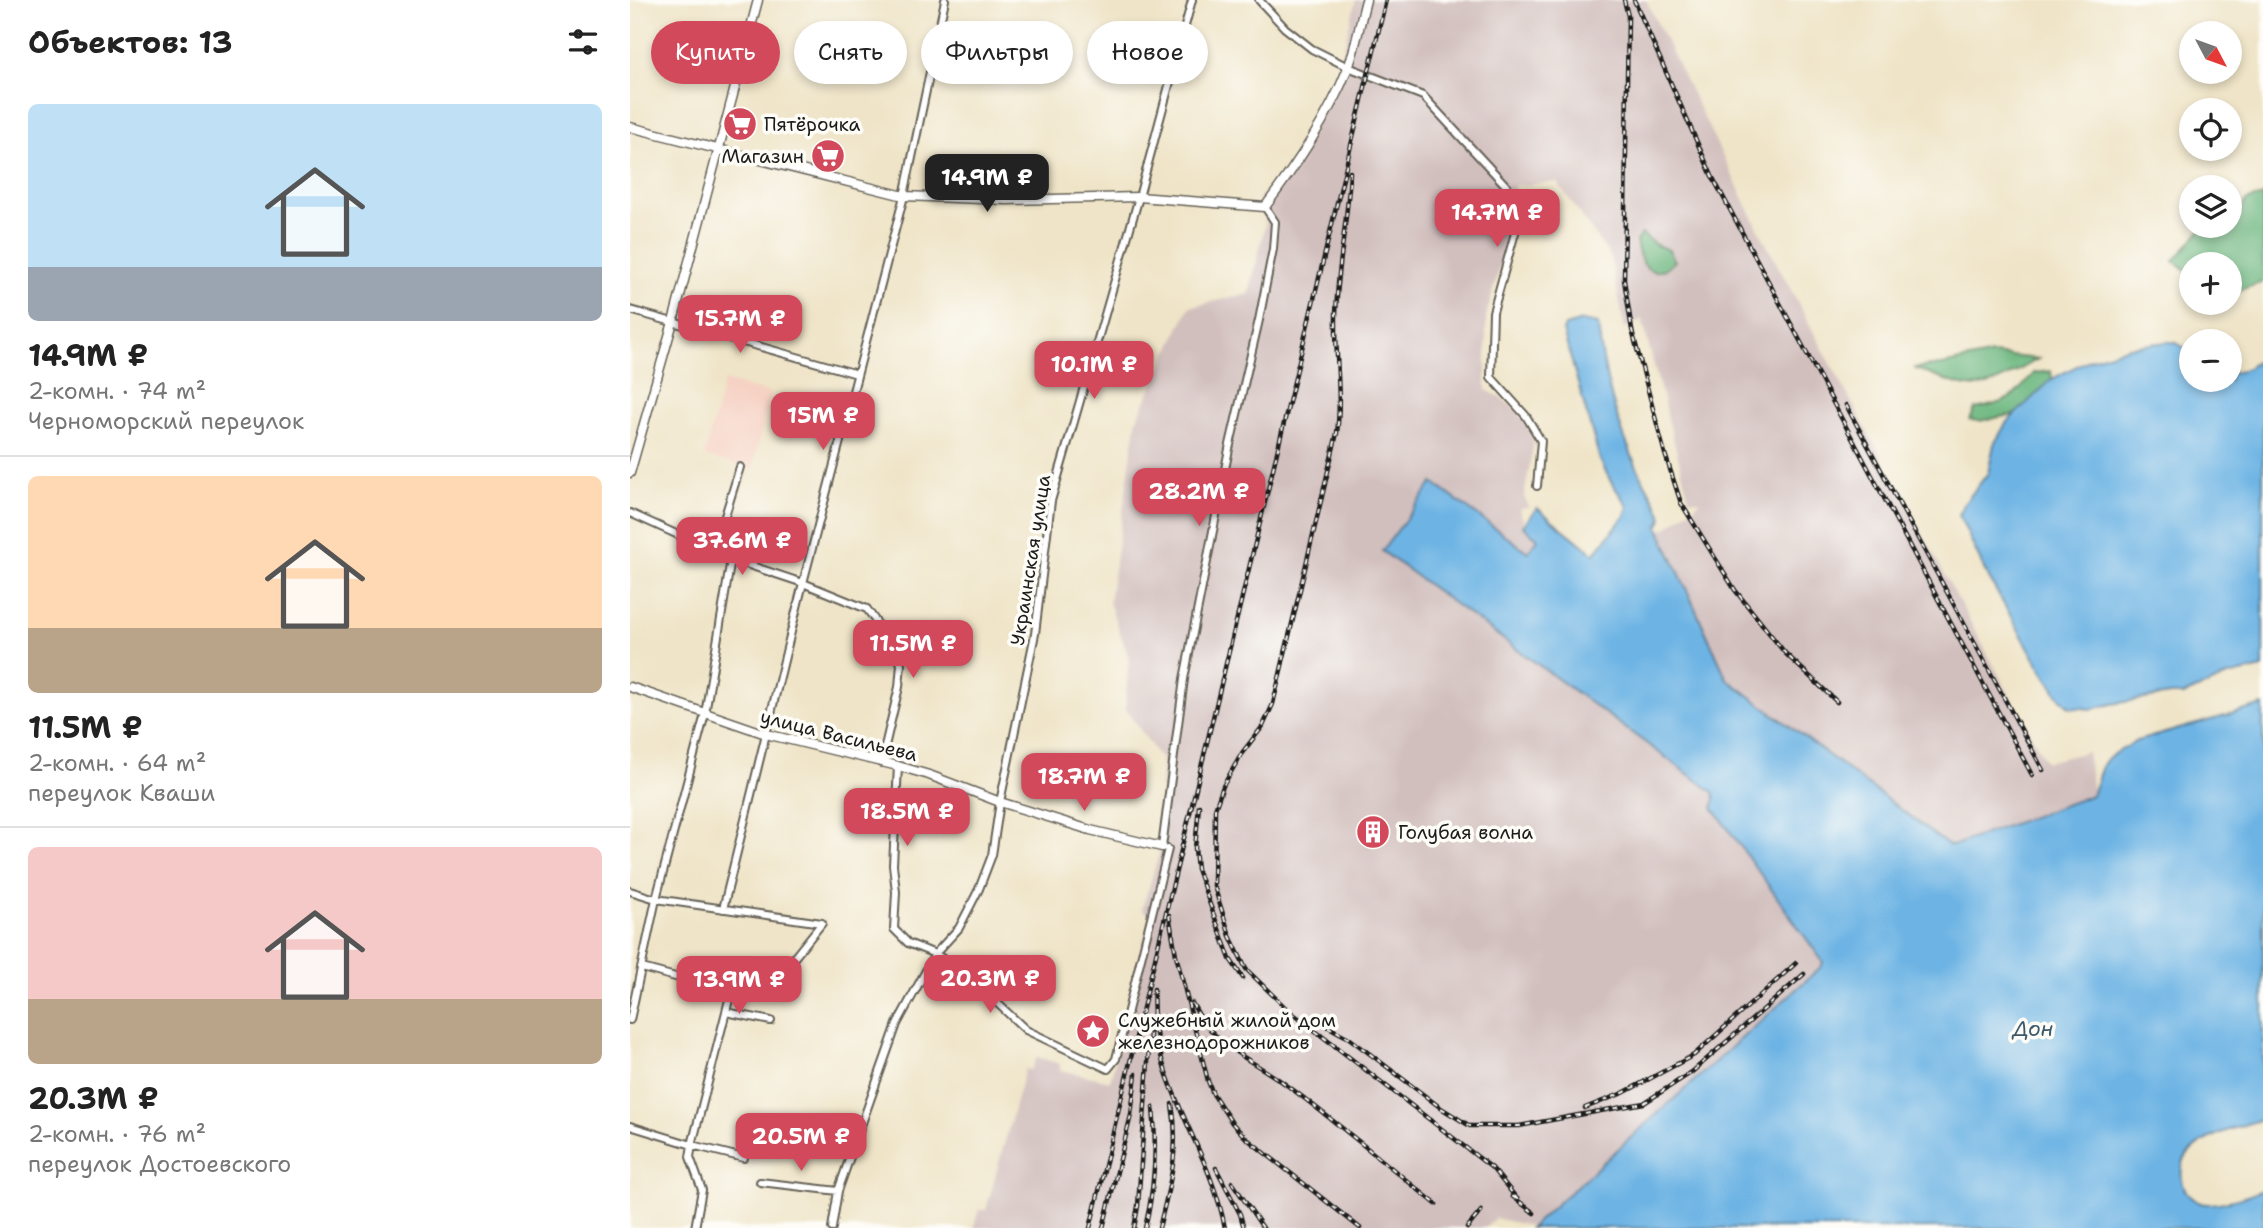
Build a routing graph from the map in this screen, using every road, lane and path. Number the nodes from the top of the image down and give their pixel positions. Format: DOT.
graph roads {
  1 [pos="758,0"];
  2 [pos="945,0"];
  3 [pos="1192,0"];
  4 [pos="1259,0"];
  5 [pos="1366,0"];
  6 [pos="1348,67"];
  7 [pos="630,127"];
  8 [pos="719,148"];
  9 [pos="904,196"];
  10 [pos="1139,197"];
  11 [pos="1265,207"];
  12 [pos="630,310"];
  13 [pos="673,322"];
  14 [pos="857,374"];
  15 [pos="740,467"];
  16 [pos="630,473"];
  17 [pos="1537,486"];
  18 [pos="630,513"];
  19 [pos="715,552"];
  20 [pos="731,559"];
  21 [pos="803,583"];
  22 [pos="630,687"];
  23 [pos="705,713"];
  24 [pos="766,734"];
  25 [pos="881,763"];
  26 [pos="898,766"];
  27 [pos="1000,802"];
  28 [pos="1165,848"];
  29 [pos="630,891"];
  30 [pos="656,899"];
  31 [pos="723,909"];
  32 [pos="935,954"];
  33 [pos="642,968"];
  34 [pos="731,992"];
  35 [pos="726,1012"];
  36 [pos="630,1020"];
  37 [pos="771,1021"];
  38 [pos="630,1126"];
  39 [pos="692,1145"];
  40 [pos="744,1158"];
  41 [pos="760,1182"];
  42 [pos="838,1191"];
  43 [pos="695,1228"];
  44 [pos="832,1228"];
  1 -- 8 [label="street"];
  2 -- 9 [label="street"];
  3 -- 10 [label="street, Украинская улица"];
  4 -- 6 [label="street"];
  5 -- 6 [label="street"];
  6 -- 11 [label="street"];
  6 -- 17 [label="street"];
  7 -- 8 [label="street"];
  8 -- 9 [label="street"];
  8 -- 13 [label="street"];
  9 -- 10 [label="street"];
  9 -- 14 [label="street"];
  10 -- 11 [label="street"];
  10 -- 27 [label="street, Украинская улица"];
  11 -- 28 [label="street"];
  12 -- 13 [label="street"];
  13 -- 14 [label="street"];
  13 -- 16 [label="street"];
  14 -- 21 [label="street"];
  15 -- 19 [label="street"];
  18 -- 19 [label="street"];
  19 -- 20 [label="street"];
  20 -- 21 [label="street"];
  20 -- 23 [label="street"];
  21 -- 24 [label="street"];
  21 -- 25 [label="street"];
  22 -- 23 [label="street, улица Васильева"];
  23 -- 24 [label="street, улица Васильева"];
  23 -- 30 [label="street"];
  24 -- 25 [label="street, улица Васильева"];
  24 -- 31 [label="street"];
  25 -- 26 [label="street, улица Васильева"];
  26 -- 27 [label="street, улица Васильева"];
  26 -- 32 [label="street"];
  27 -- 28 [label="street, улица Васильева"];
  27 -- 32 [label="street, Украинская улица"];
  28 -- 32 [label="street"];
  29 -- 30 [label="street"];
  30 -- 31 [label="street"];
  30 -- 33 [label="street"];
  31 -- 34 [label="street"];
  32 -- 42 [label="street, Украинская улица"];
  33 -- 34 [label="street"];
  33 -- 36 [label="street"];
  34 -- 35 [label="street"];
  35 -- 37 [label="street"];
  35 -- 39 [label="street"];
  38 -- 39 [label="street"];
  39 -- 40 [label="street"];
  39 -- 43 [label="street"];
  41 -- 42 [label="street"];
  42 -- 44 [label="street, Украинская улица"];
}
